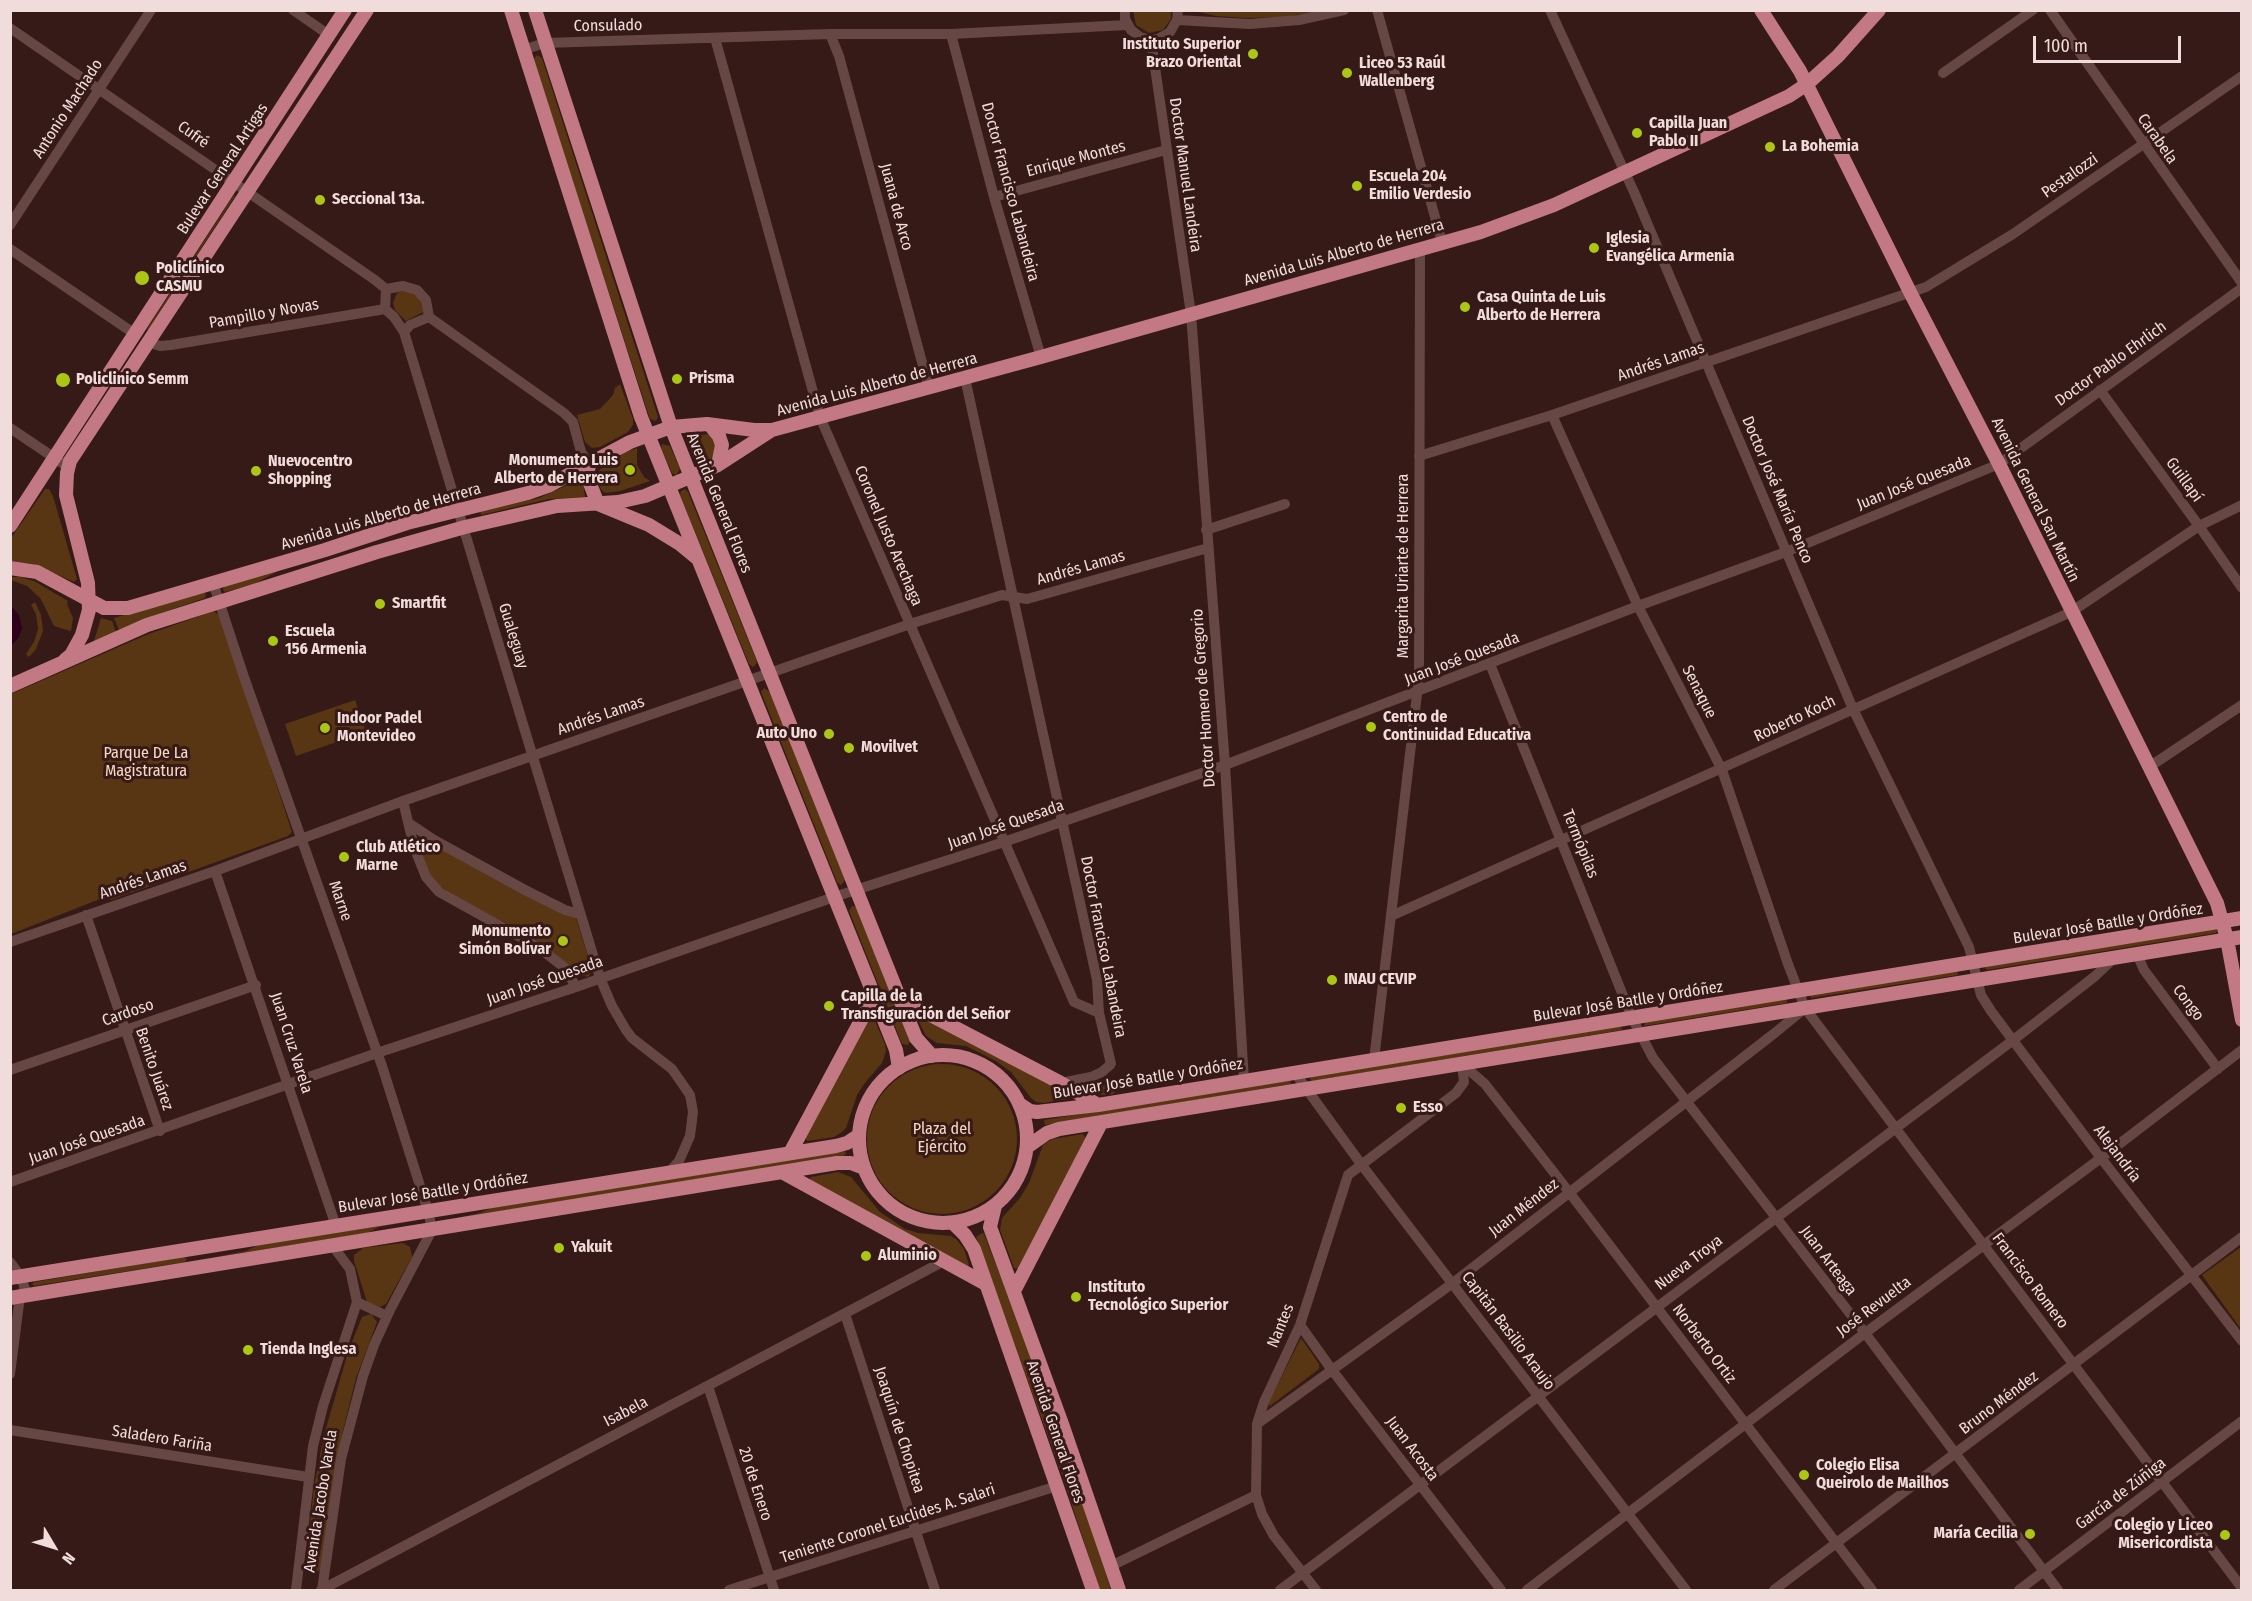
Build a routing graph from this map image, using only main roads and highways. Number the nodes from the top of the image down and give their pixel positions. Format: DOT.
graph roads {
  1 [pos="345,10"];
  2 [pos="367,10"];
  3 [pos="511,10"];
  4 [pos="535,10"];
  5 [pos="1761,10"];
  6 [pos="1880,10"];
  7 [pos="1807,84"];
  8 [pos="710,425"];
  9 [pos="671,427"];
  10 [pos="772,430"];
  11 [pos="648,435"];
  12 [pos="589,464"];
  13 [pos="718,465"];
  14 [pos="690,477"];
  15 [pos="669,486"];
  16 [pos="598,504"];
  17 [pos="10,526"];
  18 [pos="699,560"];
  19 [pos="10,568"];
  20 [pos="89,600"];
  21 [pos="58,665"];
  22 [pos="10,686"];
  23 [pos="2241,918"];
  24 [pos="2223,921"];
  25 [pos="2234,938"];
  26 [pos="874,996"];
  27 [pos="900,999"];
  28 [pos="2241,1020"];
  29 [pos="932,1056"];
  30 [pos="899,1068"];
  31 [pos="1021,1105"];
  32 [pos="1098,1105"];
  33 [pos="1101,1123"];
  34 [pos="859,1135"];
  35 [pos="1028,1147"];
  36 [pos="789,1154"];
  37 [pos="864,1168"];
  38 [pos="782,1172"];
  39 [pos="995,1206"];
  40 [pos="954,1223"];
  41 [pos="16,1277"];
  42 [pos="986,1284"];
  43 [pos="1014,1291"];
  44 [pos="15,1297"];
  45 [pos="1093,1590"];
  46 [pos="1119,1590"];
  1 -- 17 [label="main road, Bulevar General Artigas"];
  2 -- 20 [label="main road, Bulevar General Artigas"];
  3 -- 11 [label="main road"];
  4 -- 9 [label="main road, Avenida General Flores"];
  5 -- 7 [label="main road, Avenida General San Martín"];
  6 -- 7 [label="main road, Avenida Luis Alberto de Herrera"];
  7 -- 10 [label="main road, Avenida Luis Alberto de Herrera"];
  7 -- 24 [label="main road, Avenida General San Martín"];
  8 -- 9 [label="main road, Avenida Luis Alberto de Herrera"];
  8 -- 10 [label="main road, Avenida Luis Alberto de Herrera"];
  8 -- 13 [label="main road"];
  9 -- 11 [label="main road, Avenida Luis Alberto de Herrera"];
  9 -- 14 [label="main road, Avenida General Flores"];
  10 -- 13 [label="main road, Avenida Luis Alberto de Herrera"];
  11 -- 12 [label="main road, Avenida Luis Alberto de Herrera"];
  11 -- 15 [label="main road"];
  12 -- 16 [label="main road"];
  12 -- 20 [label="main road, Avenida Luis Alberto de Herrera"];
  13 -- 14 [label="main road, Avenida Luis Alberto de Herrera"];
  14 -- 15 [label="main road, Avenida Luis Alberto de Herrera"];
  14 -- 27 [label="main road, Avenida General Flores"];
  15 -- 16 [label="main road, Avenida Luis Alberto de Herrera"];
  15 -- 18 [label="main road"];
  16 -- 18 [label="main road, Avenida Luis Alberto de Herrera"];
  16 -- 21 [label="main road, Avenida Luis Alberto de Herrera"];
  18 -- 26 [label="main road"];
  19 -- 20 [label="main road, Avenida Luis Alberto de Herrera"];
  20 -- 21 [label="main road"];
  21 -- 22 [label="main road, Avenida Luis Alberto de Herrera"];
  23 -- 24 [label="main road, Bulevar José Batlle y Ordóñez"];
  24 -- 25 [label="main road, Avenida General San Martín"];
  24 -- 32 [label="main road, Bulevar José Batlle y Ordóñez"];
  25 -- 28 [label="main road, Avenida General San Martín"];
  25 -- 33 [label="main road, Bulevar José Batlle y Ordóñez"];
  26 -- 30 [label="main road"];
  26 -- 36 [label="main road"];
  27 -- 29 [label="main road, Avenida General Flores"];
  27 -- 32 [label="main road"];
  29 -- 30 [label="main road"];
  29 -- 31 [label="main road"];
  30 -- 34 [label="main road"];
  31 -- 32 [label="main road, Bulevar José Batlle y Ordóñez"];
  31 -- 35 [label="main road"];
  33 -- 35 [label="main road, Bulevar José Batlle y Ordóñez"];
  33 -- 43 [label="main road"];
  34 -- 36 [label="main road, Bulevar José Batlle y Ordóñez"];
  34 -- 37 [label="main road"];
  35 -- 39 [label="main road"];
  36 -- 41 [label="main road, Bulevar José Batlle y Ordóñez"];
  37 -- 38 [label="main road"];
  37 -- 40 [label="main road"];
  38 -- 42 [label="main road"];
  38 -- 44 [label="main road"];
  39 -- 40 [label="main road"];
  39 -- 43 [label="main road, Avenida General Flores"];
  40 -- 42 [label="main road, Avenida General Flores"];
  42 -- 45 [label="main road, Avenida General Flores"];
  43 -- 46 [label="main road, Avenida General Flores"];
}
